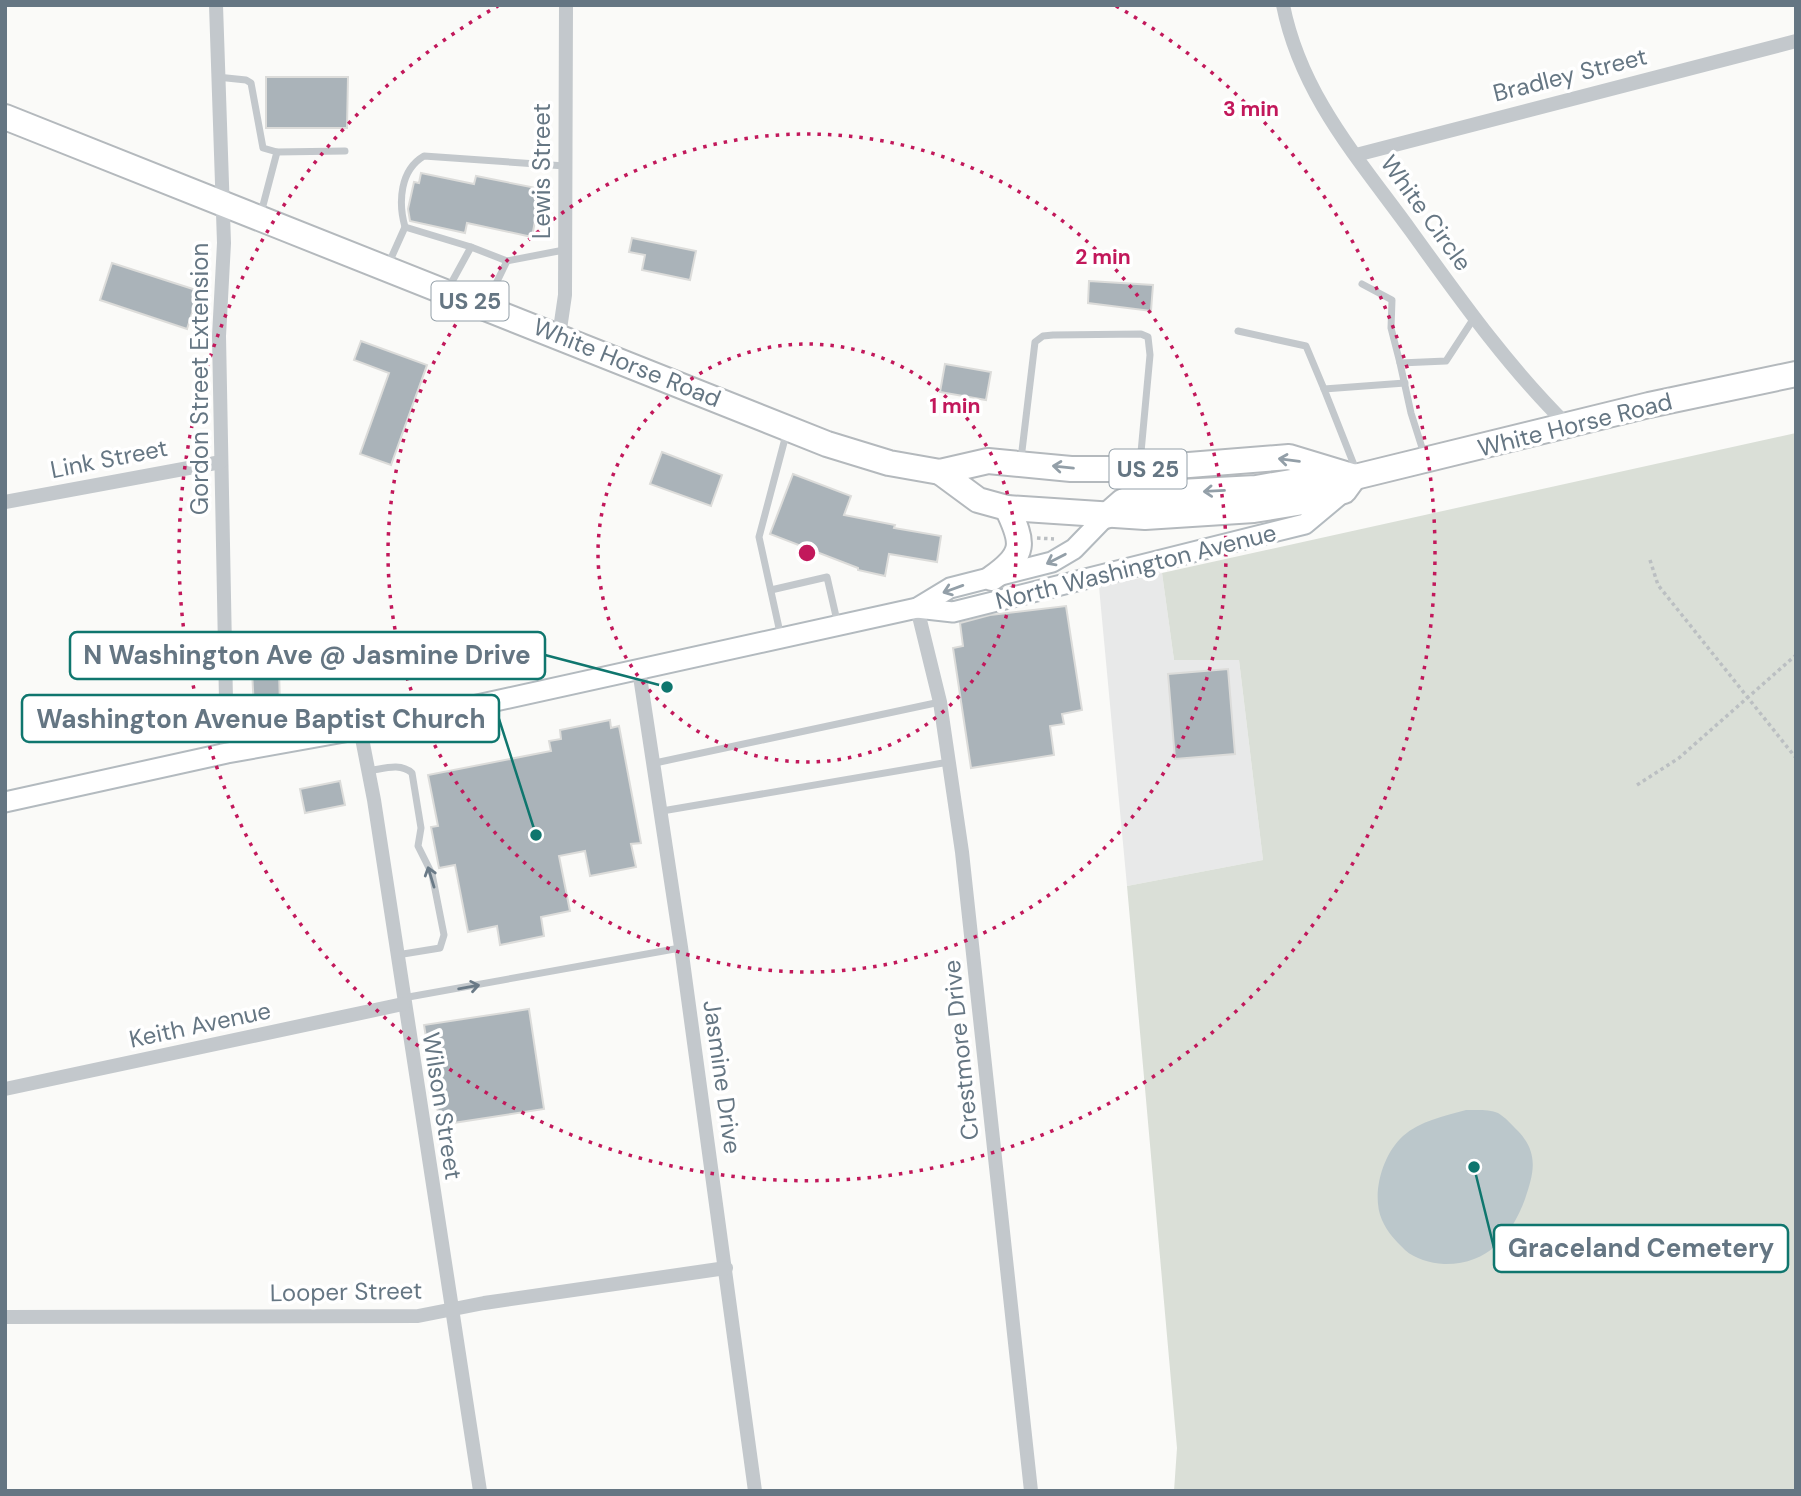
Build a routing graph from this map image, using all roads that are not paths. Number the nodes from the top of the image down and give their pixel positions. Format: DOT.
graph roads {
  1 [pos="216,5"];
  2 [pos="566,5"];
  3 [pos="1283,5"];
  4 [pos="1796,41"];
  5 [pos="218,77"];
  6 [pos="5,117"];
  7 [pos="345,151"];
  8 [pos="277,152"];
  9 [pos="1356,155"];
  10 [pos="565,166"];
  11 [pos="222,204"];
  12 [pos="259,217"];
  13 [pos="404,227"];
  14 [pos="471,247"];
  15 [pos="564,250"];
  16 [pos="508,261"];
  17 [pos="387,268"];
  18 [pos="1362,284"];
  19 [pos="447,292"];
  20 [pos="485,307"];
  21 [pos="1474,318"];
  22 [pos="1238,331"];
  23 [pos="559,336"];
  24 [pos="1401,363"];
  25 [pos="1796,374"];
  26 [pos="1405,383"];
  27 [pos="1325,388"];
  28 [pos="1568,426"];
  29 [pos="788,427"];
  30 [pos="221,461"];
  31 [pos="1426,462"];
  32 [pos="1020,463"];
  33 [pos="1139,469"];
  34 [pos="940,472"];
  35 [pos="1353,481"];
  36 [pos="5,502"];
  37 [pos="1007,508"];
  38 [pos="1107,516"];
  39 [pos="992,578"];
  40 [pos="771,590"];
  41 [pos="917,608"];
  42 [pos="838,625"];
  43 [pos="781,638"];
  44 [pos="639,670"];
  45 [pos="940,702"];
  46 [pos="359,728"];
  47 [pos="227,752"];
  48 [pos="950,762"];
  49 [pos="655,763"];
  50 [pos="368,771"];
  51 [pos="5,802"];
  52 [pos="662,811"];
  53 [pos="681,947"];
  54 [pos="396,955"];
  55 [pos="403,1001"];
  56 [pos="5,1089"];
  57 [pos="726,1268"];
  58 [pos="451,1310"];
  59 [pos="5,1317"];
  60 [pos="480,1491"];
  61 [pos="755,1491"];
  62 [pos="1031,1491"];
  1 -- 5 [label="street, Gordon Street Extension"];
  2 -- 10 [label="street, Lewis Street"];
  3 -- 9 [label="street, White Circle"];
  4 -- 9 [label="street, Bradley Street"];
  5 -- 8 [label="lane"];
  5 -- 11 [label="street, Gordon Street Extension"];
  6 -- 11 [label="highway, White Horse Road / US 25"];
  7 -- 8 [label="lane"];
  8 -- 12 [label="lane"];
  9 -- 21 [label="street, White Circle"];
  10 -- 13 [label="lane"];
  10 -- 15 [label="street, Lewis Street"];
  11 -- 12 [label="highway, White Horse Road / US 25"];
  11 -- 30 [label="street, Gordon Street Extension"];
  12 -- 17 [label="highway, White Horse Road / US 25"];
  13 -- 14 [label="lane"];
  13 -- 17 [label="lane"];
  14 -- 16 [label="lane"];
  14 -- 19 [label="lane"];
  15 -- 16 [label="lane"];
  15 -- 23 [label="street, Lewis Street"];
  16 -- 20 [label="lane"];
  17 -- 19 [label="highway, White Horse Road / US 25"];
  18 -- 24 [label="lane"];
  19 -- 20 [label="highway, White Horse Road / US 25"];
  20 -- 23 [label="highway, White Horse Road / US 25"];
  21 -- 24 [label="lane"];
  21 -- 28 [label="street, White Circle"];
  22 -- 27 [label="lane"];
  23 -- 29 [label="highway, White Horse Road / US 25"];
  24 -- 26 [label="lane"];
  25 -- 28 [label="highway, White Horse Road / US 25"];
  26 -- 27 [label="lane"];
  26 -- 31 [label="lane"];
  27 -- 35 [label="lane"];
  28 -- 31 [label="highway, White Horse Road / US 25"];
  29 -- 34 [label="highway, White Horse Road / US 25"];
  29 -- 40 [label="lane"];
  30 -- 36 [label="street, Link Street"];
  30 -- 47 [label="street, Gordon Street Extension"];
  31 -- 35 [label="highway, White Horse Road / US 25"];
  33 -- 32 [label="highway, White Horse Road / US 25, one-way"];
  32 -- 33 [label="lane"];
  32 -- 34 [label="highway, White Horse Road / US 25"];
  35 -- 33 [label="highway, White Horse Road / US 25, one-way"];
  34 -- 37 [label="highway, White Horse Road / US 25"];
  35 -- 38 [label="highway"];
  35 -- 41 [label="main road, North Washington Avenue"];
  37 -- 38 [label="highway, White Horse Road / US 25"];
  37 -- 39 [label="highway"];
  38 -- 39 [label="main road, North Washington Avenue, one-way"];
  39 -- 41 [label="main road, North Washington Avenue, one-way"];
  40 -- 42 [label="lane"];
  40 -- 43 [label="lane"];
  41 -- 42 [label="main road, North Washington Avenue"];
  41 -- 45 [label="street, Crestmore Drive"];
  42 -- 43 [label="main road, North Washington Avenue"];
  43 -- 44 [label="main road, North Washington Avenue"];
  44 -- 46 [label="main road, North Washington Avenue"];
  44 -- 49 [label="street, Jasmine Drive"];
  45 -- 48 [label="street, Crestmore Drive"];
  45 -- 49 [label="lane"];
  46 -- 47 [label="main road, North Washington Avenue"];
  46 -- 50 [label="street, Wilson Street"];
  47 -- 51 [label="main road, North Washington Avenue"];
  48 -- 52 [label="lane"];
  48 -- 62 [label="street, Crestmore Drive"];
  49 -- 52 [label="street, Jasmine Drive"];
  50 -- 54 [label="street, Wilson Street"];
  54 -- 50 [label="lane, one-way"];
  52 -- 53 [label="street, Jasmine Drive"];
  55 -- 53 [label="lane, one-way"];
  53 -- 57 [label="street, Jasmine Drive"];
  54 -- 55 [label="street, Wilson Street"];
  55 -- 56 [label="street, Keith Avenue"];
  55 -- 58 [label="street, Wilson Street"];
  57 -- 58 [label="street, Looper Street"];
  57 -- 61 [label="street, Jasmine Drive"];
  58 -- 59 [label="street, Looper Street"];
  58 -- 60 [label="street, Wilson Street"];
}
